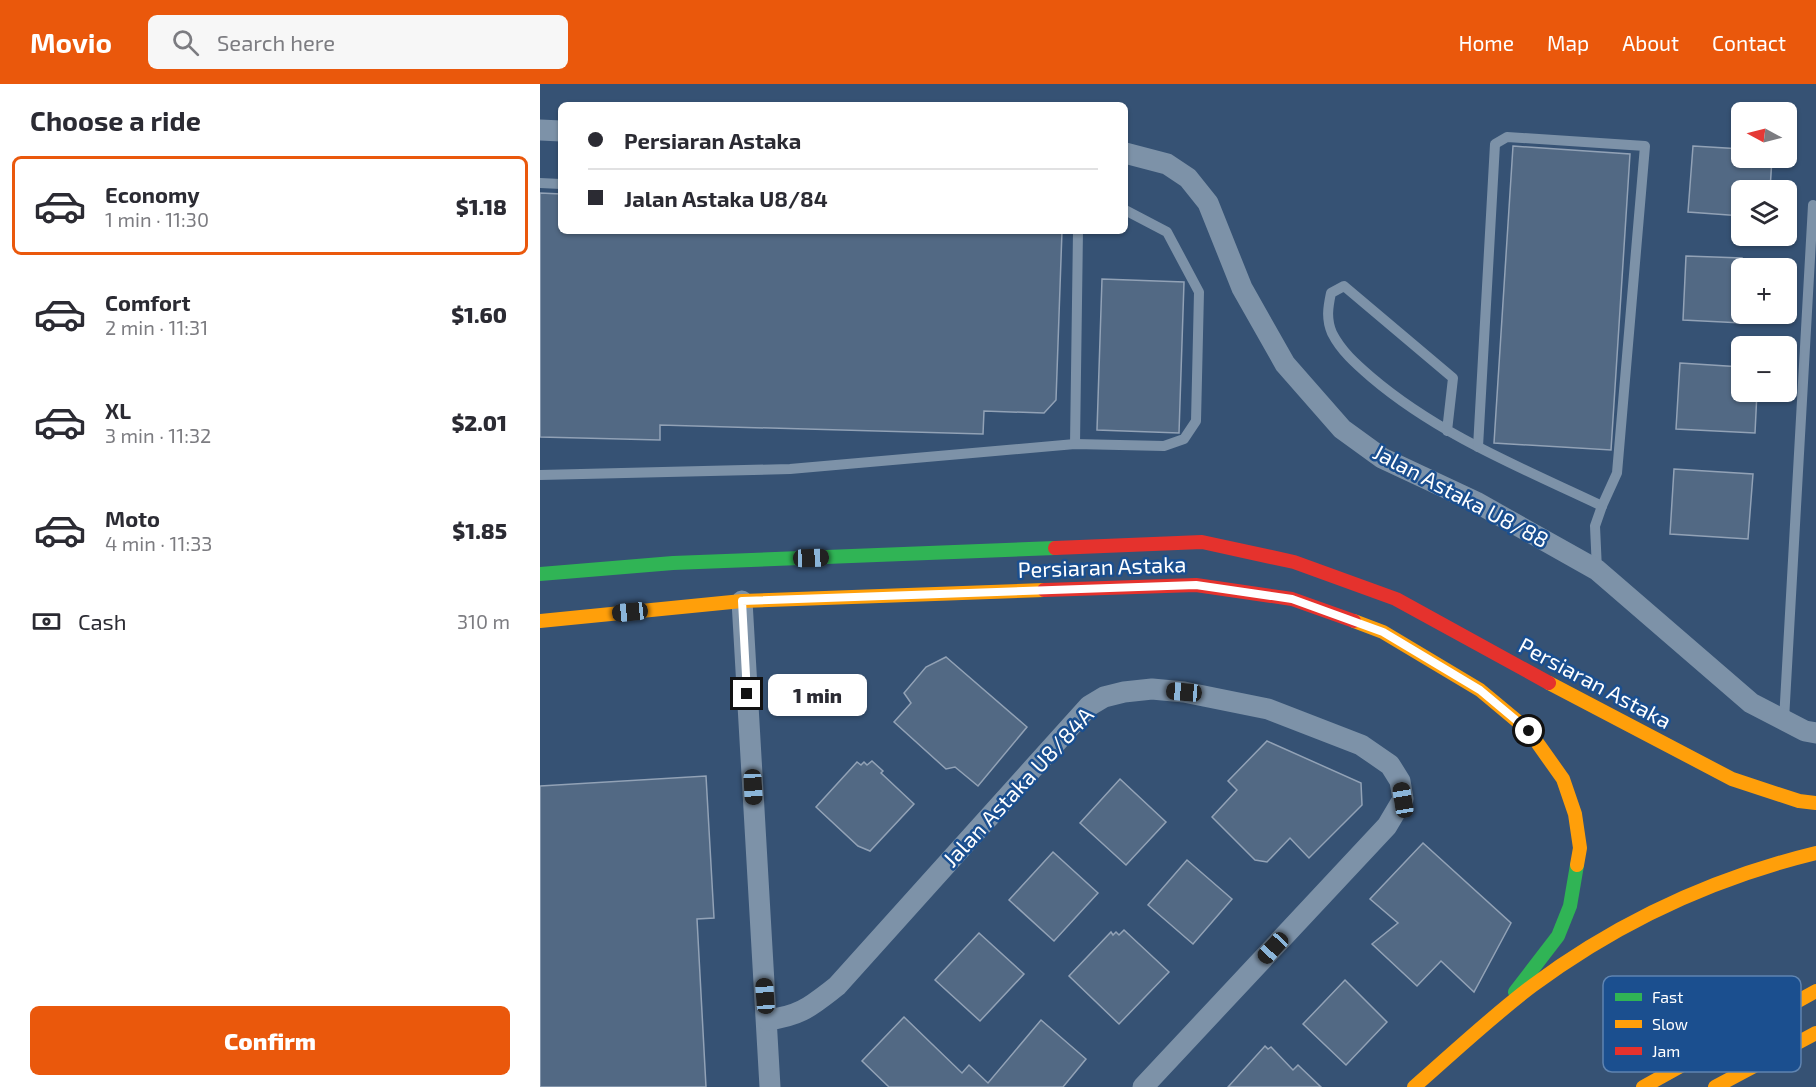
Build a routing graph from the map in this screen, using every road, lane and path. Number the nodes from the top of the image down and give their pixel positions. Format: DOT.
graph roads {
  1 [pos="540,130"];
  2 [pos="558,131"];
  3 [pos="1128,154"];
  4 [pos="540,183"];
  5 [pos="558,184"];
  6 [pos="1814,205"];
  7 [pos="1128,212"];
  8 [pos="1078,234"];
  9 [pos="1448,431"];
  10 [pos="1075,444"];
  11 [pos="1478,447"];
  12 [pos="540,475"];
  13 [pos="1602,506"];
  14 [pos="673,563"];
  15 [pos="1596,570"];
  16 [pos="540,574"];
  17 [pos="693,574"];
  18 [pos="722,590"];
  19 [pos="742,601"];
  20 [pos="540,621"];
  21 [pos="1784,720"];
  22 [pos="1816,733"];
  23 [pos="1816,803"];
  24 [pos="1816,853"];
  25 [pos="1816,991"];
  26 [pos="1801,999"];
  27 [pos="1501,1011"];
  28 [pos="767,1020"];
  29 [pos="1816,1034"];
  30 [pos="1801,1042"];
  31 [pos="1669,1072"];
  32 [pos="1744,1072"];
  33 [pos="770,1087"];
  34 [pos="1143,1087"];
  35 [pos="1414,1087"];
  36 [pos="1642,1087"];
  37 [pos="1715,1087"];
  1 -- 2 [label="street"];
  3 -- 15 [label="street, Jalan Astaka U8/88"];
  4 -- 5 [label="lane"];
  6 -- 21 [label="lane"];
  7 -- 10 [label="lane"];
  8 -- 10 [label="lane"];
  9 -- 9 [label="lane"];
  9 -- 11 [label="lane"];
  10 -- 12 [label="lane"];
  11 -- 13 [label="lane"];
  11 -- 13 [label="lane"];
  13 -- 15 [label="lane"];
  14 -- 16 [label="main road, Persiaran Astaka"];
  14 -- 17 [label="main road"];
  14 -- 23 [label="main road, Persiaran Astaka"];
  15 -- 21 [label="street, Jalan Astaka U8/88"];
  18 -- 19 [label="main road"];
  19 -- 20 [label="main road, Persiaran Astaka"];
  19 -- 27 [label="main road, Persiaran Astaka"];
  19 -- 28 [label="street"];
  21 -- 22 [label="street, Jalan Astaka U8/88"];
  24 -- 27 [label="main road"];
  25 -- 26 [label="main road"];
  27 -- 35 [label="main road"];
  28 -- 33 [label="street"];
  28 -- 34 [label="street, Jalan Astaka U8/84A"];
  29 -- 30 [label="main road"];
  31 -- 36 [label="main road"];
  32 -- 37 [label="main road"];
}
